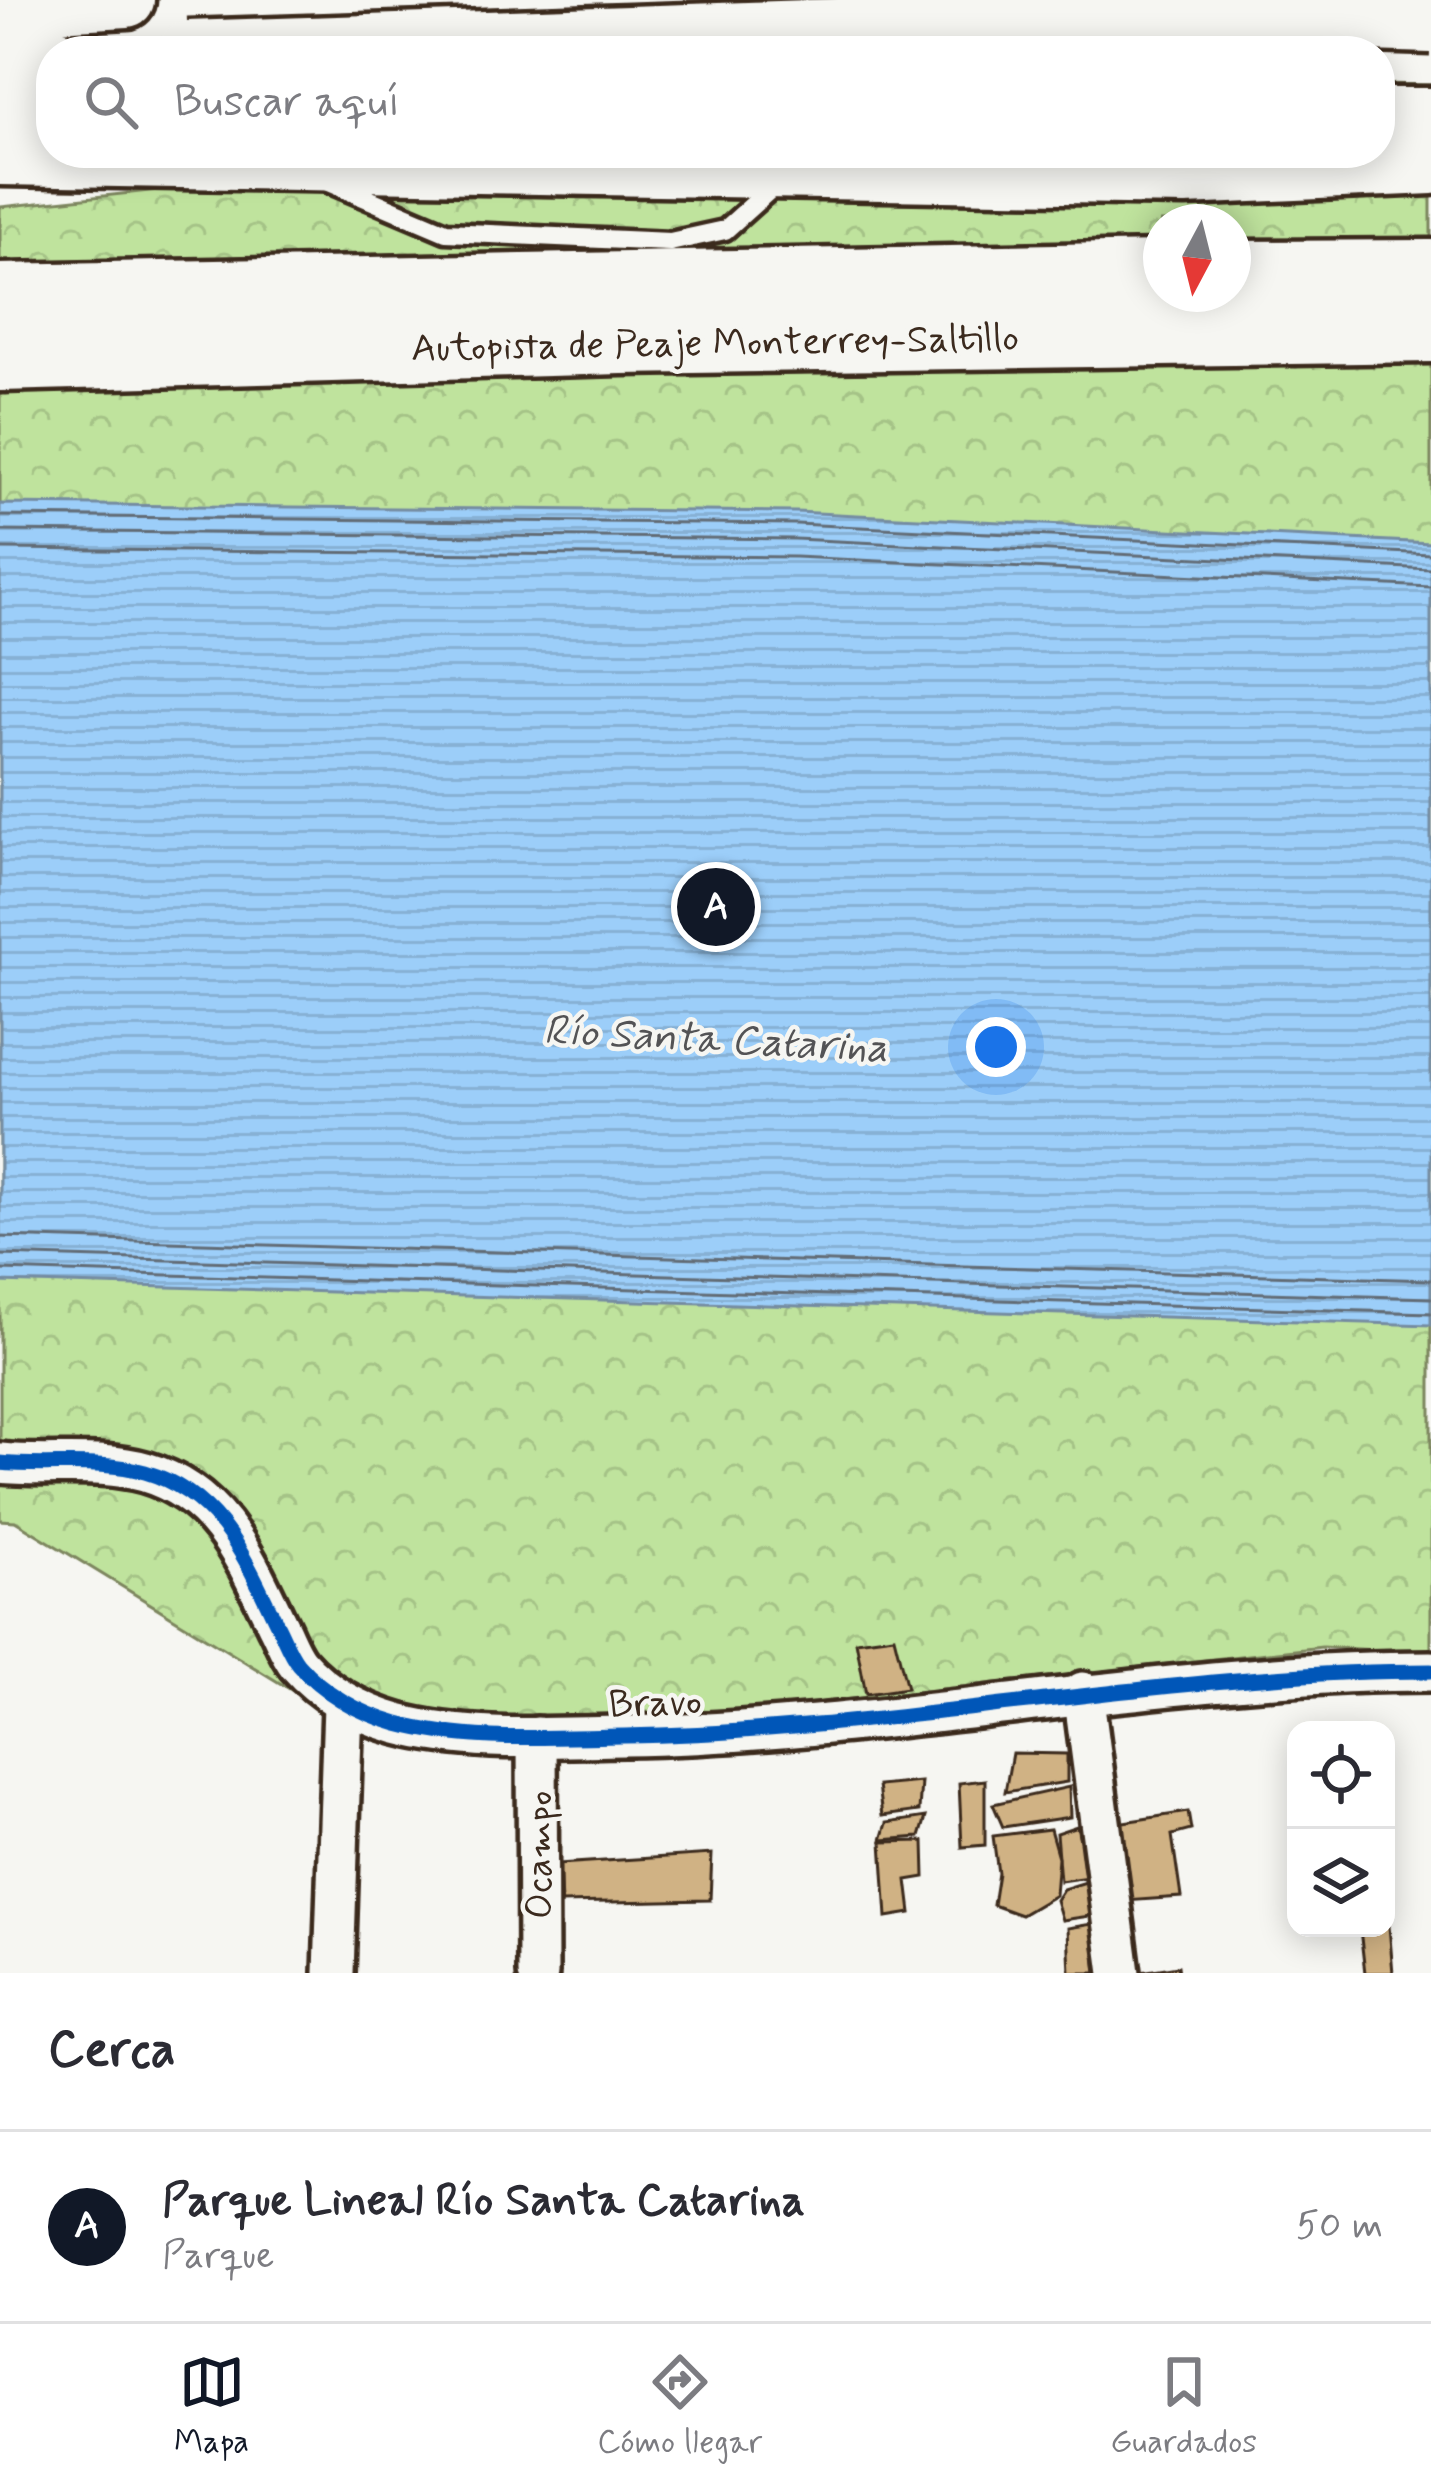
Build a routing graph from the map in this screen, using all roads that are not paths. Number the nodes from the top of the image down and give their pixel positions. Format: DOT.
graph roads {
  1 [pos="128,0"];
  2 [pos="806,0"];
  3 [pos="999,0"];
  4 [pos="1197,0"];
  5 [pos="1328,0"];
  6 [pos="0,7"];
  7 [pos="1431,22"];
  8 [pos="630,36"];
  9 [pos="816,36"];
  10 [pos="995,36"];
  11 [pos="1194,36"];
  12 [pos="1317,36"];
  13 [pos="36,57"];
  14 [pos="0,58"];
  15 [pos="0,112"];
  16 [pos="36,112"];
  17 [pos="1431,118"];
  18 [pos="1395,149"];
  19 [pos="0,158"];
  20 [pos="36,158"];
  21 [pos="293,168"];
  22 [pos="802,168"];
  23 [pos="1431,273"];
  24 [pos="1251,274"];
  25 [pos="1143,275"];
  26 [pos="0,297"];
  27 [pos="1431,329"];
  28 [pos="0,358"];
  29 [pos="0,1463"];
  30 [pos="1431,1671"];
  31 [pos="1083,1692"];
  32 [pos="343,1705"];
  33 [pos="537,1737"];
  34 [pos="334,1973"];
  35 [pos="538,1973"];
  36 [pos="1120,1973"];
  1 -- 6 [label="main road"];
  2 -- 9 [label="main road"];
  3 -- 10 [label="main road"];
  4 -- 11 [label="main road"];
  5 -- 12 [label="main road"];
  7 -- 8 [label="main road, bridge"];
  13 -- 14 [label="main road"];
  15 -- 16 [label="main road"];
  17 -- 18 [label="main road"];
  19 -- 20 [label="main road"];
  21 -- 22 [label="lane"];
  23 -- 24 [label="highway"];
  25 -- 26 [label="highway, Autopista de Peaje Monterrey-Saltillo"];
  27 -- 28 [label="highway, Autopista de Peaje Monterrey-Saltillo"];
  29 -- 32 [label="street, Bravo"];
  30 -- 31 [label="street, Bravo"];
  31 -- 33 [label="street, Bravo"];
  31 -- 36 [label="street"];
  32 -- 33 [label="street, Bravo"];
  32 -- 34 [label="street"];
  33 -- 35 [label="street, Ocampo"];
}
